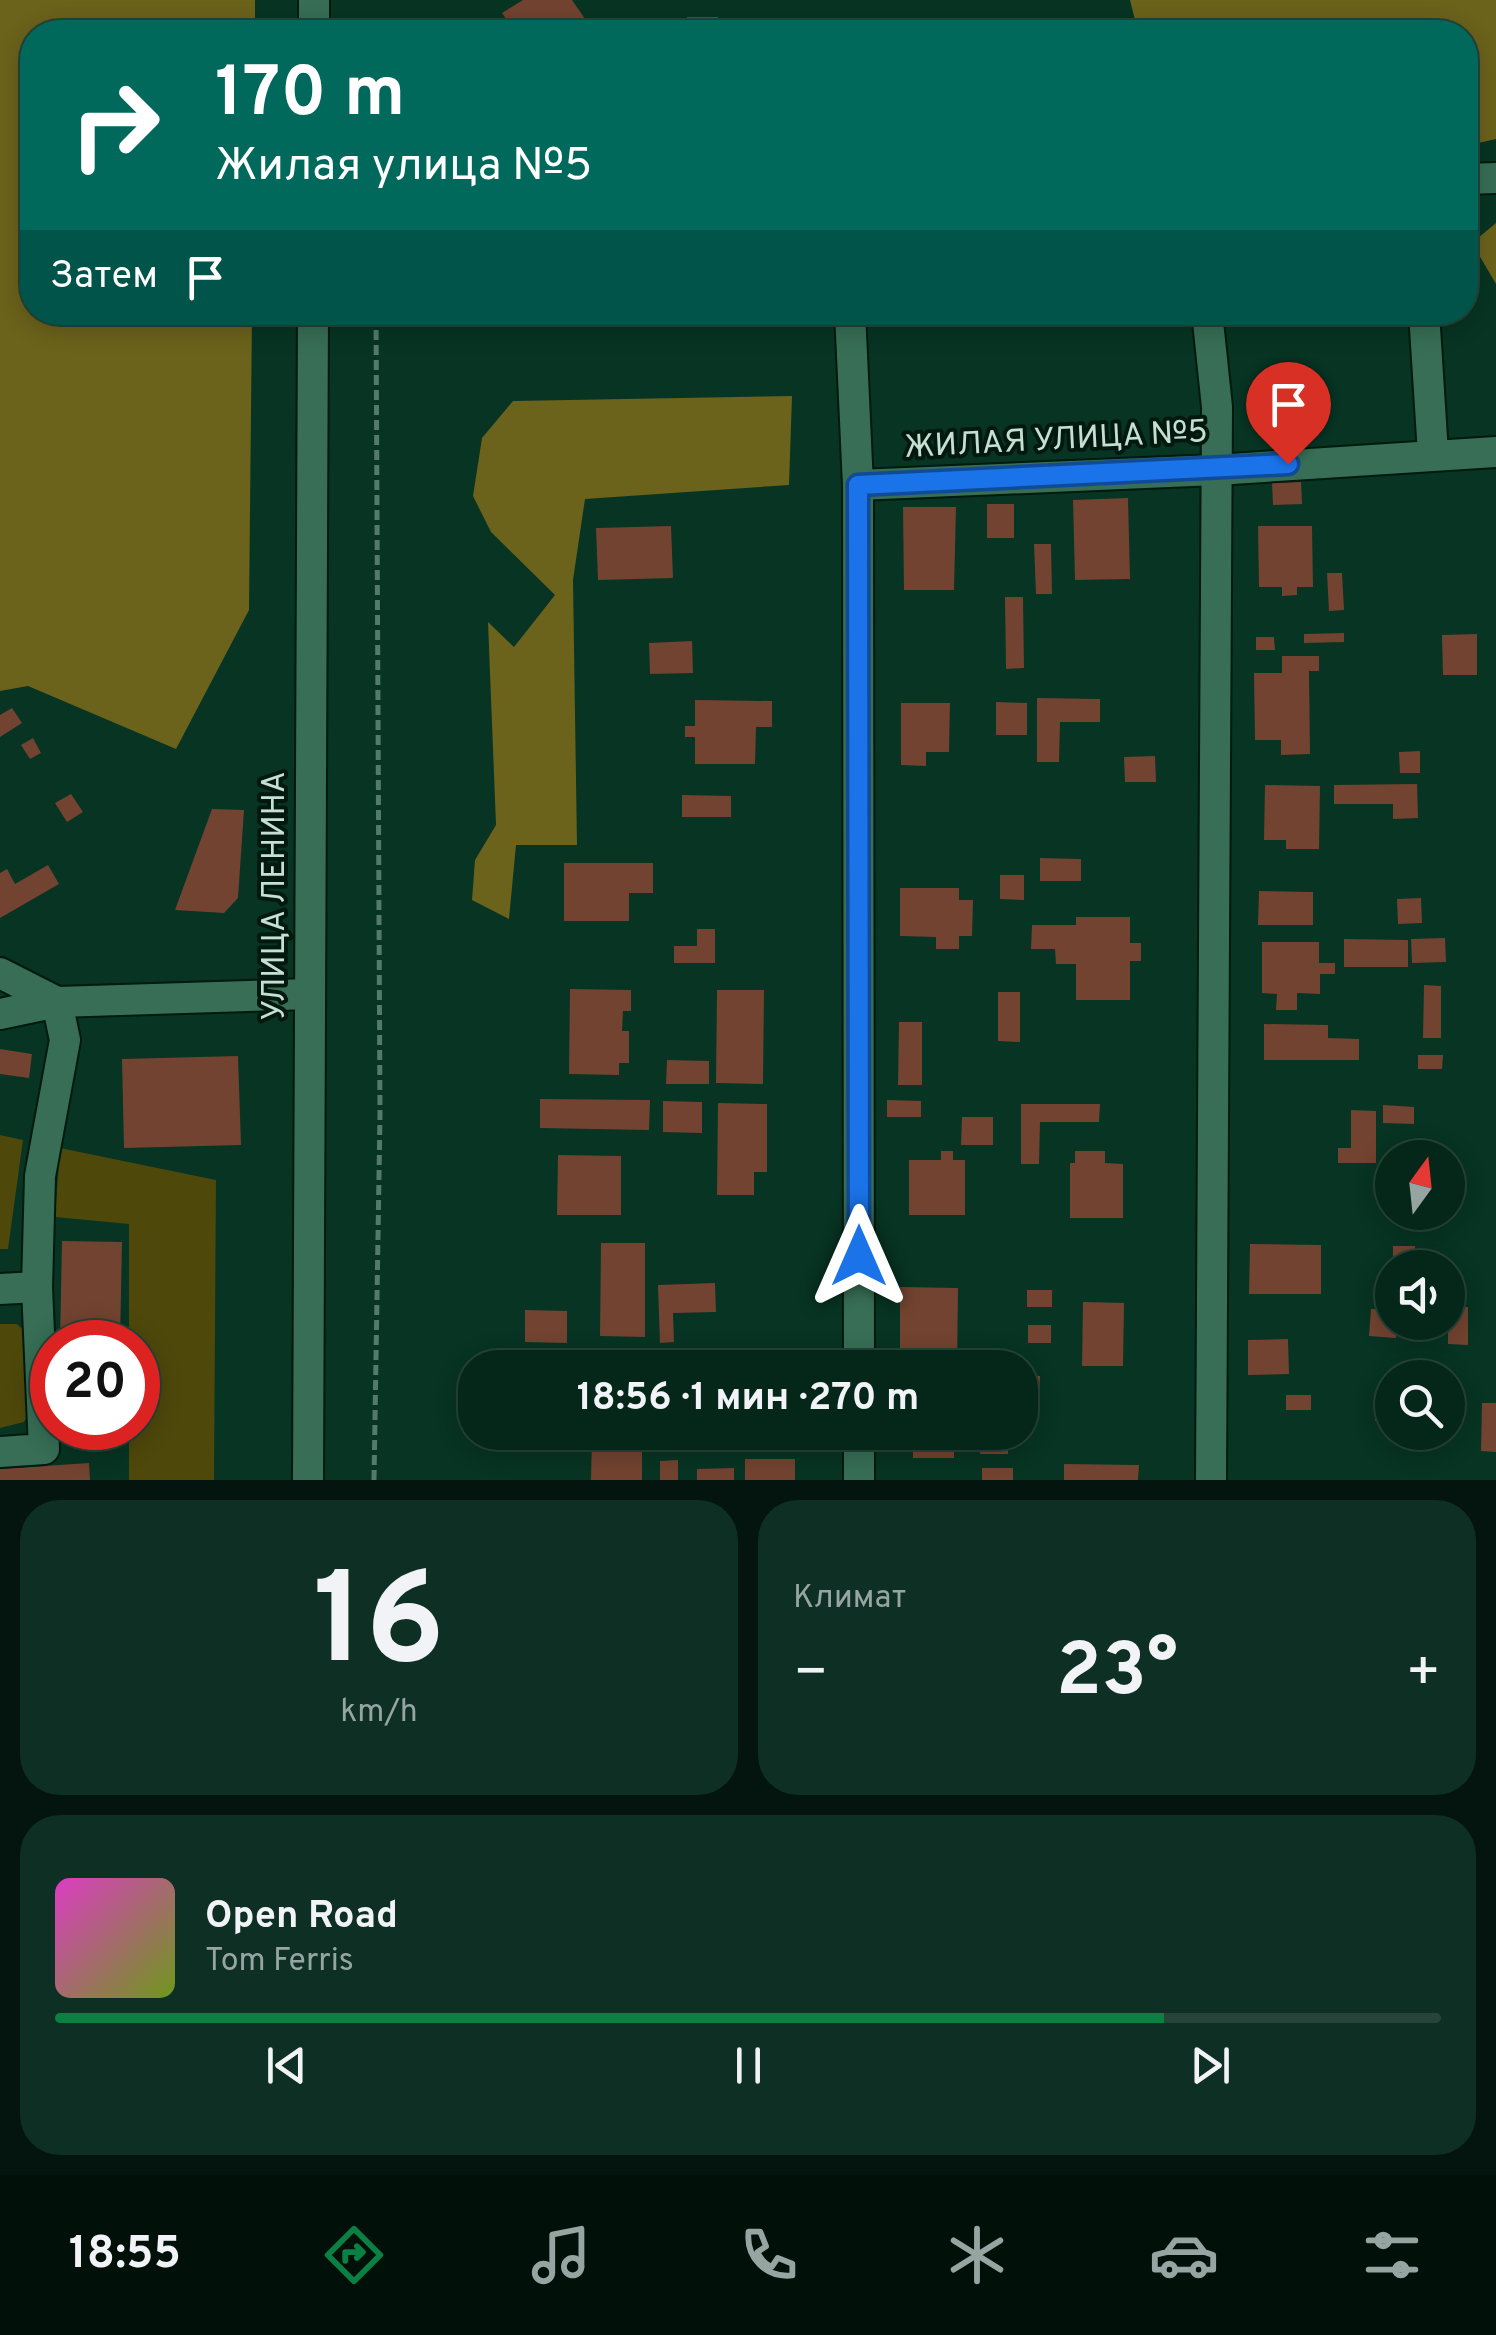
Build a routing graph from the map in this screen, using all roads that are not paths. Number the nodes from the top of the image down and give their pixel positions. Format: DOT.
graph roads {
  1 [pos="314,325"];
  2 [pos="851,325"];
  3 [pos="1208,325"];
  4 [pos="1425,325"];
  5 [pos="1496,452"];
  6 [pos="1433,454"];
  7 [pos="1216,470"];
  8 [pos="858,485"];
  9 [pos="0,973"];
  10 [pos="310,994"];
  11 [pos="57,1002"];
  12 [pos="0,1014"];
  13 [pos="37,1287"];
  14 [pos="0,1288"];
  15 [pos="859,1350"];
  16 [pos="859,1450"];
  17 [pos="0,1452"];
  18 [pos="308,1480"];
  19 [pos="859,1480"];
  20 [pos="1211,1480"];
  1 -- 10 [label="street, УЛИЦА ЛЕНИНА"];
  2 -- 8 [label="street"];
  3 -- 7 [label="street"];
  4 -- 6 [label="street"];
  5 -- 6 [label="street, ЖИЛАЯ УЛИЦА №5"];
  6 -- 7 [label="street, ЖИЛАЯ УЛИЦА №5"];
  7 -- 8 [label="street, ЖИЛАЯ УЛИЦА №5"];
  7 -- 20 [label="street"];
  8 -- 15 [label="street"];
  9 -- 11 [label="street"];
  10 -- 11 [label="street"];
  10 -- 18 [label="street, УЛИЦА ЛЕНИНА"];
  11 -- 12 [label="street"];
  11 -- 13 [label="street"];
  13 -- 14 [label="street"];
  13 -- 17 [label="street"];
  16 -- 19 [label="street"];
}
